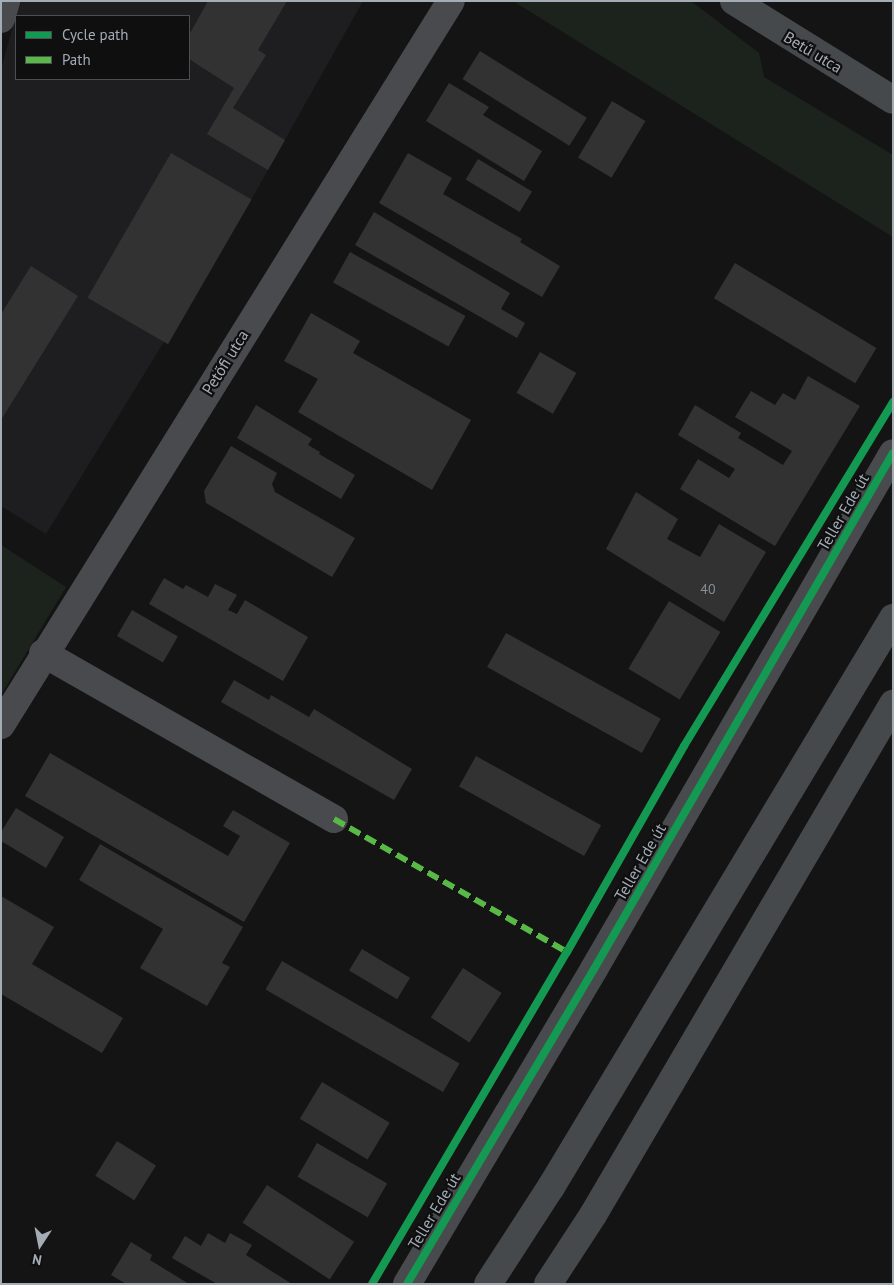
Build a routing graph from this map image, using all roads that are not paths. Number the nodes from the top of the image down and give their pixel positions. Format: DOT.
graph roads {
  1 [pos="6,1"];
  2 [pos="451,1"];
  3 [pos="734,1"];
  4 [pos="1,19"];
  5 [pos="893,100"];
  6 [pos="893,453"];
  7 [pos="893,618"];
  8 [pos="43,653"];
  9 [pos="893,704"];
  10 [pos="1,725"];
  11 [pos="334,819"];
  12 [pos="407,1284"];
  13 [pos="488,1284"];
  14 [pos="548,1284"];
  1 -- 4 [label="street"];
  2 -- 8 [label="street, Petőfi utca"];
  3 -- 5 [label="main road, Betű utca"];
  6 -- 12 [label="street, Teller Ede út"];
  7 -- 13 [label="main road"];
  8 -- 10 [label="street, Petőfi utca"];
  8 -- 11 [label="street"];
  9 -- 14 [label="main road"];
}
